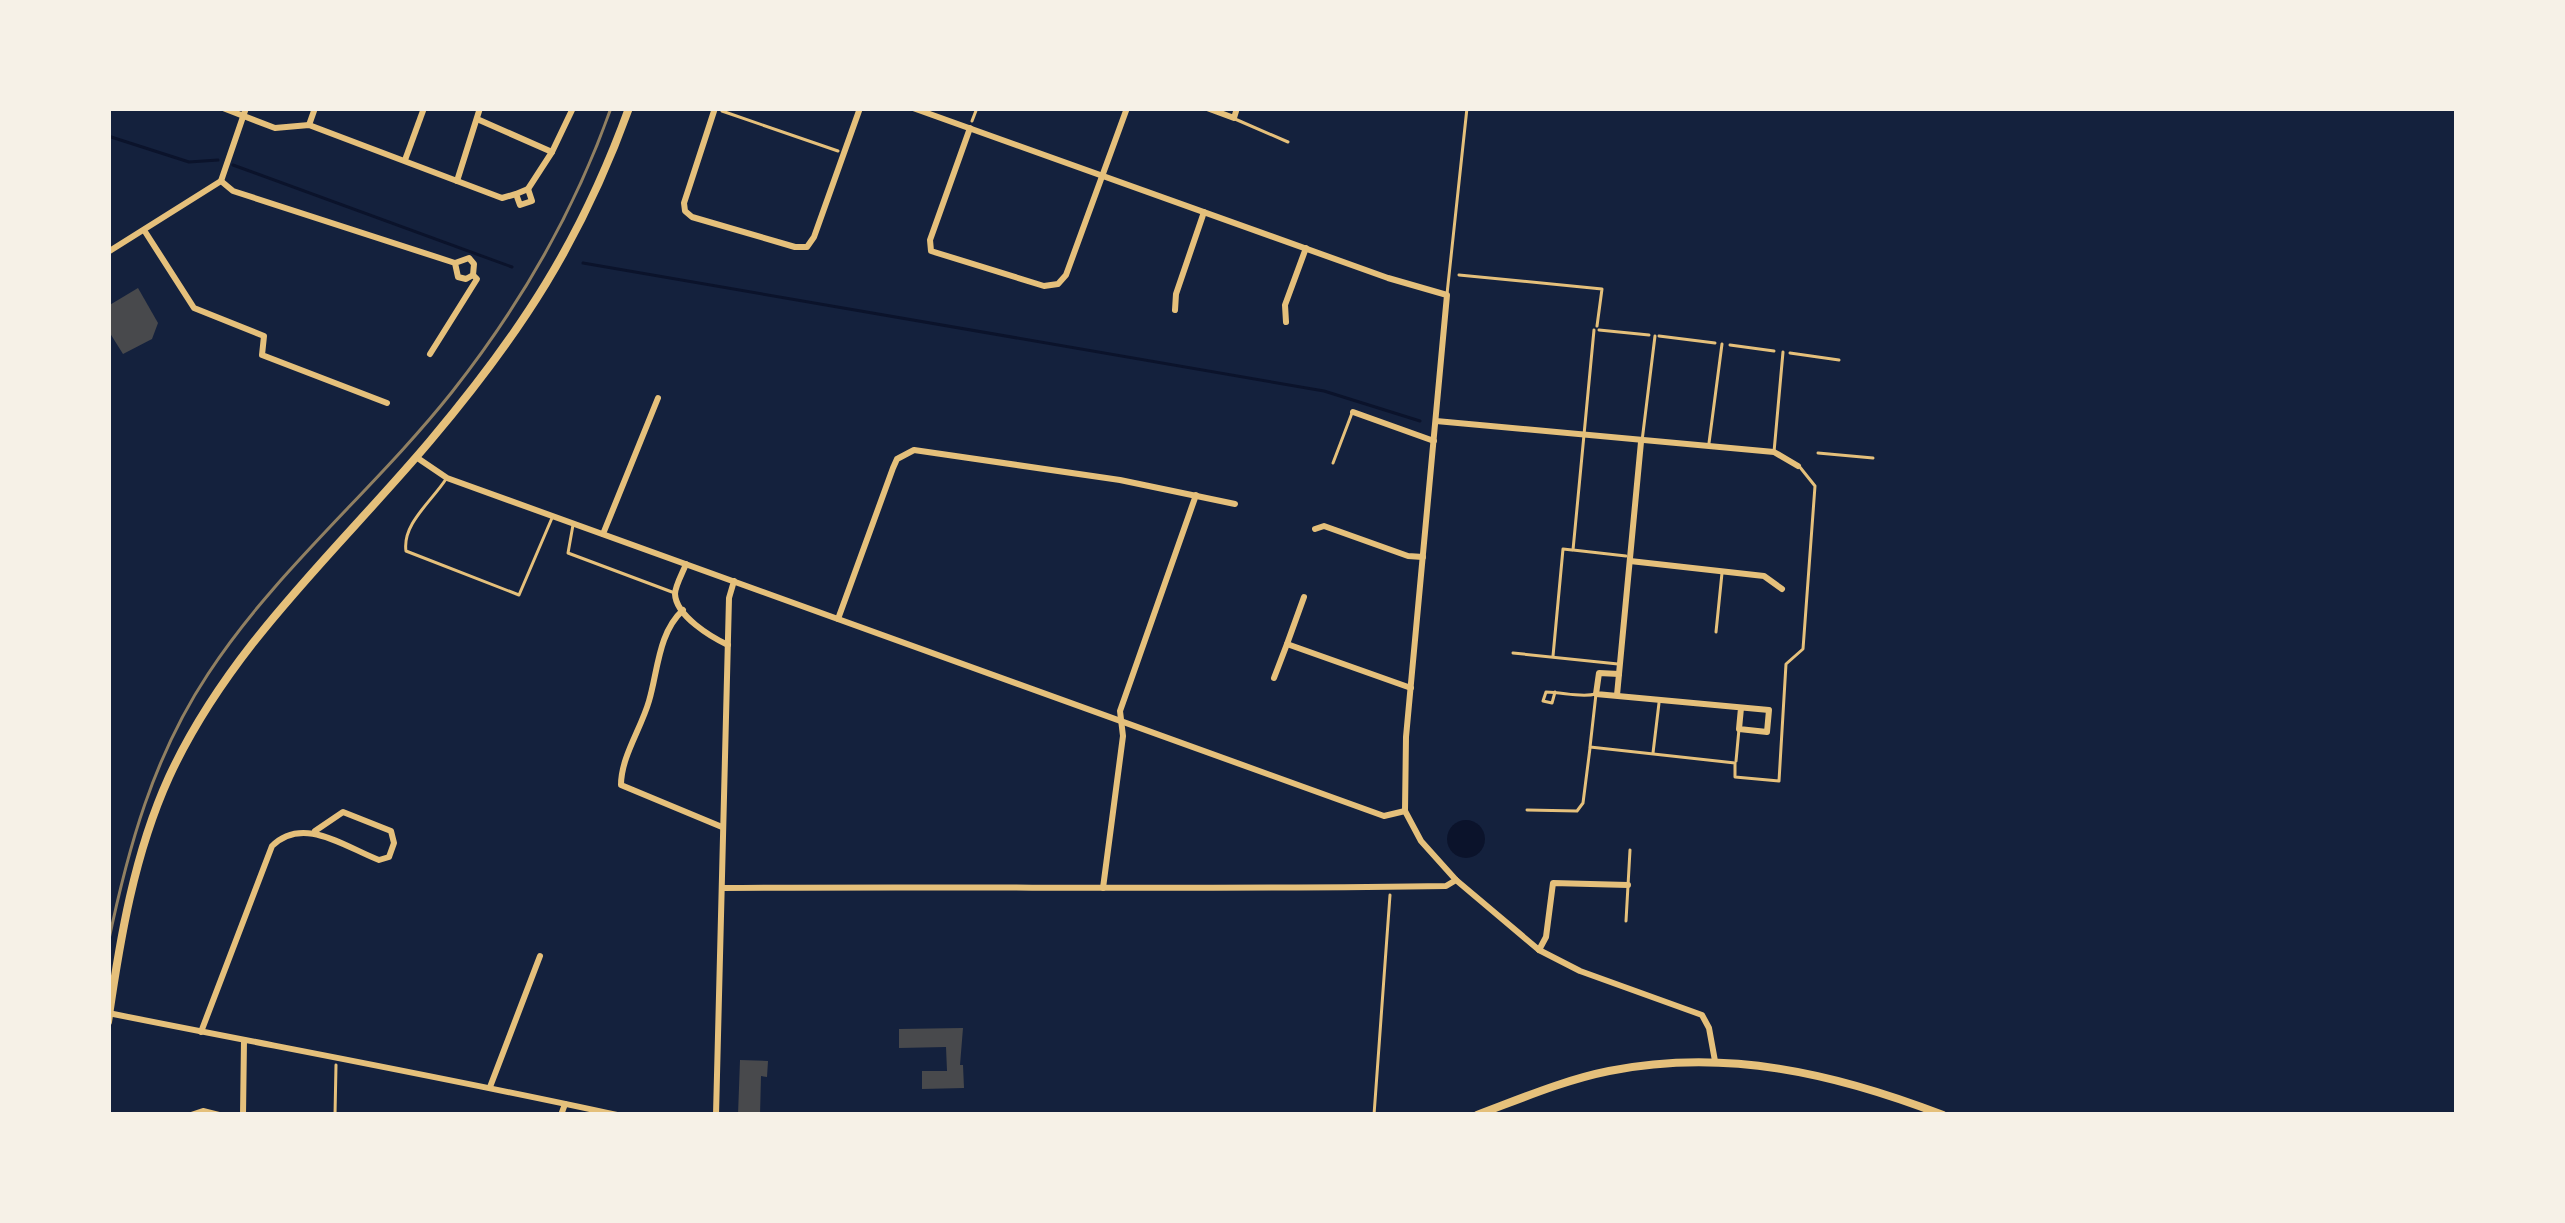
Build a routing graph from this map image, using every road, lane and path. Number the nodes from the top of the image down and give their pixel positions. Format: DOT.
graph roads {
  1 [pos="174,108"];
  2 [pos="205,108"];
  3 [pos="223,108"];
  4 [pos="315,108"];
  5 [pos="424,108"];
  6 [pos="480,108"];
  7 [pos="572,108"];
  8 [pos="629,108"];
  9 [pos="715,108"];
  10 [pos="860,108"];
  11 [pos="914,108"];
  12 [pos="977,108"];
  13 [pos="1126,108"];
  14 [pos="1207,108"];
  15 [pos="1237,108"];
  16 [pos="1467,108"];
  17 [pos="245,112"];
  18 [pos="1234,118"];
  19 [pos="477,119"];
  20 [pos="309,125"];
  21 [pos="970,128"];
  22 [pos="1288,142"];
  23 [pos="552,152"];
  24 [pos="843,153"];
  25 [pos="405,160"];
  26 [pos="1101,176"];
  27 [pos="221,181"];
  28 [pos="457,181"];
  29 [pos="528,189"];
  30 [pos="516,194"];
  31 [pos="1204,212"];
  32 [pos="144,230"];
  33 [pos="1306,248"];
  34 [pos="108,252"];
  35 [pos="455,263"];
  36 [pos="1451,274"];
  37 [pos="473,275"];
  38 [pos="1447,296"];
  39 [pos="1175,310"];
  40 [pos="1286,322"];
  41 [pos="1594,330"];
  42 [pos="1654,336"];
  43 [pos="1722,344"];
  44 [pos="1783,352"];
  45 [pos="430,354"];
  46 [pos="1839,360"];
  47 [pos="658,398"];
  48 [pos="387,403"];
  49 [pos="1353,412"];
  50 [pos="1436,421"];
  51 [pos="1584,436"];
  52 [pos="1434,441"];
  53 [pos="1641,442"];
  54 [pos="1708,446"];
  55 [pos="1774,452"];
  56 [pos="1818,453"];
  57 [pos="416,457"];
  58 [pos="1873,458"];
  59 [pos="1333,464"];
  60 [pos="1798,466"];
  61 [pos="447,478"];
  62 [pos="1196,495"];
  63 [pos="1235,504"];
  64 [pos="553,516"];
  65 [pos="573,524"];
  66 [pos="1316,529"];
  67 [pos="603,534"];
  68 [pos="1574,550"];
  69 [pos="1423,557"];
  70 [pos="1630,559"];
  71 [pos="686,564"];
  72 [pos="1723,571"];
  73 [pos="734,581"];
  74 [pos="1782,589"];
  75 [pos="675,593"];
  76 [pos="1304,597"];
  77 [pos="683,610"];
  78 [pos="838,619"];
  79 [pos="1716,632"];
  80 [pos="1287,644"];
  81 [pos="728,645"];
  82 [pos="1513,652"];
  83 [pos="1553,656"];
  84 [pos="1620,664"];
  85 [pos="1619,674"];
  86 [pos="1274,678"];
  87 [pos="1411,688"];
  88 [pos="1555,692"];
  89 [pos="1597,694"];
  90 [pos="1617,696"];
  91 [pos="1660,700"];
  92 [pos="1741,708"];
  93 [pos="1121,721"];
  94 [pos="1739,729"];
  95 [pos="1590,746"];
  96 [pos="1652,754"];
  97 [pos="1735,763"];
  98 [pos="1527,810"];
  99 [pos="1405,811"];
  100 [pos="722,827"];
  101 [pos="315,831"];
  102 [pos="1630,850"];
  103 [pos="1456,880"];
  104 [pos="1628,885"];
  105 [pos="1391,887"];
  106 [pos="722,888"];
  107 [pos="1103,888"];
  108 [pos="1626,921"];
  109 [pos="1539,950"];
  110 [pos="540,956"];
  111 [pos="108,1016"];
  112 [pos="201,1032"];
  113 [pos="244,1040"];
  114 [pos="336,1058"];
  115 [pos="1715,1061"];
  116 [pos="490,1087"];
  117 [pos="565,1104"];
  118 [pos="191,1115"];
  119 [pos="219,1115"];
  120 [pos="242,1115"];
  121 [pos="335,1115"];
  122 [pos="561,1115"];
  123 [pos="617,1115"];
  124 [pos="716,1115"];
  125 [pos="1374,1115"];
  126 [pos="1477,1115"];
  127 [pos="1943,1115"];
  1 -- 2 [label="street"];
  3 -- 17 [label="street"];
  4 -- 20 [label="street"];
  5 -- 25 [label="street"];
  6 -- 19 [label="street"];
  7 -- 23 [label="street"];
  8 -- 57 [label="main road"];
  9 -- 24 [label="path"];
  9 -- 24 [label="street"];
  10 -- 24 [label="street"];
  11 -- 21 [label="street"];
  12 -- 21 [label="path"];
  13 -- 26 [label="street"];
  14 -- 18 [label="street"];
  15 -- 18 [label="street"];
  16 -- 36 [label="lane"];
  17 -- 20 [label="street"];
  17 -- 27 [label="street"];
  18 -- 22 [label="lane"];
  19 -- 23 [label="street"];
  19 -- 28 [label="street"];
  20 -- 25 [label="street"];
  21 -- 26 [label="street"];
  21 -- 26 [label="street"];
  23 -- 29 [label="street"];
  25 -- 28 [label="street"];
  26 -- 31 [label="street"];
  27 -- 32 [label="street"];
  27 -- 35 [label="street"];
  28 -- 30 [label="street"];
  29 -- 30 [label="street"];
  29 -- 30 [label="street"];
  31 -- 33 [label="street"];
  31 -- 39 [label="street"];
  32 -- 34 [label="street"];
  32 -- 48 [label="street"];
  33 -- 38 [label="street"];
  33 -- 40 [label="street"];
  35 -- 37 [label="street"];
  35 -- 37 [label="street"];
  36 -- 38 [label="lane"];
  36 -- 41 [label="path"];
  37 -- 45 [label="street"];
  38 -- 50 [label="street"];
  41 -- 42 [label="path"];
  41 -- 51 [label="lane"];
  42 -- 43 [label="path"];
  42 -- 53 [label="lane"];
  43 -- 44 [label="path"];
  43 -- 54 [label="lane"];
  44 -- 46 [label="path"];
  44 -- 55 [label="lane"];
  47 -- 67 [label="street"];
  49 -- 52 [label="street"];
  49 -- 59 [label="lane"];
  50 -- 51 [label="street"];
  50 -- 52 [label="street"];
  51 -- 53 [label="street"];
  51 -- 68 [label="lane"];
  52 -- 69 [label="street"];
  53 -- 54 [label="street"];
  53 -- 70 [label="street"];
  54 -- 55 [label="street"];
  55 -- 60 [label="street"];
  56 -- 58 [label="lane"];
  57 -- 61 [label="street"];
  57 -- 111 [label="main road"];
  60 -- 97 [label="lane"];
  61 -- 64 [label="street"];
  61 -- 64 [label="lane"];
  62 -- 63 [label="street"];
  62 -- 78 [label="street"];
  62 -- 93 [label="street"];
  64 -- 65 [label="street"];
  65 -- 67 [label="street"];
  65 -- 75 [label="lane"];
  66 -- 69 [label="street"];
  67 -- 71 [label="street"];
  68 -- 70 [label="lane"];
  68 -- 83 [label="lane"];
  69 -- 87 [label="street"];
  70 -- 72 [label="street"];
  70 -- 84 [label="street"];
  71 -- 73 [label="street"];
  71 -- 75 [label="street"];
  72 -- 74 [label="street"];
  72 -- 79 [label="lane"];
  73 -- 78 [label="street"];
  73 -- 81 [label="street"];
  75 -- 77 [label="street"];
  76 -- 80 [label="street"];
  77 -- 81 [label="street"];
  77 -- 100 [label="street"];
  78 -- 93 [label="street"];
  80 -- 86 [label="street"];
  80 -- 87 [label="street"];
  81 -- 100 [label="street"];
  82 -- 83 [label="lane"];
  83 -- 84 [label="lane"];
  84 -- 85 [label="street"];
  85 -- 89 [label="street"];
  85 -- 90 [label="street"];
  87 -- 99 [label="street"];
  88 -- 89 [label="lane"];
  89 -- 90 [label="street"];
  89 -- 95 [label="lane"];
  90 -- 91 [label="street"];
  91 -- 92 [label="street"];
  91 -- 96 [label="lane"];
  92 -- 94 [label="street"];
  92 -- 94 [label="street"];
  93 -- 99 [label="street"];
  93 -- 107 [label="street"];
  94 -- 97 [label="lane"];
  95 -- 96 [label="lane"];
  95 -- 98 [label="lane"];
  96 -- 97 [label="lane"];
  99 -- 103 [label="street"];
  100 -- 106 [label="street"];
  101 -- 101 [label="street"];
  101 -- 112 [label="street"];
  102 -- 104 [label="lane"];
  103 -- 105 [label="street"];
  103 -- 109 [label="street"];
  104 -- 108 [label="lane"];
  104 -- 109 [label="street"];
  105 -- 107 [label="street"];
  105 -- 125 [label="path"];
  106 -- 107 [label="street"];
  106 -- 124 [label="street"];
  109 -- 115 [label="street"];
  110 -- 116 [label="street"];
  111 -- 112 [label="street"];
  112 -- 113 [label="street"];
  113 -- 114 [label="street"];
  113 -- 120 [label="street"];
  114 -- 116 [label="street"];
  114 -- 121 [label="path"];
  115 -- 126 [label="main road"];
  115 -- 127 [label="main road"];
  116 -- 117 [label="street"];
  117 -- 122 [label="street"];
  117 -- 123 [label="street"];
  118 -- 119 [label="street"];
}
